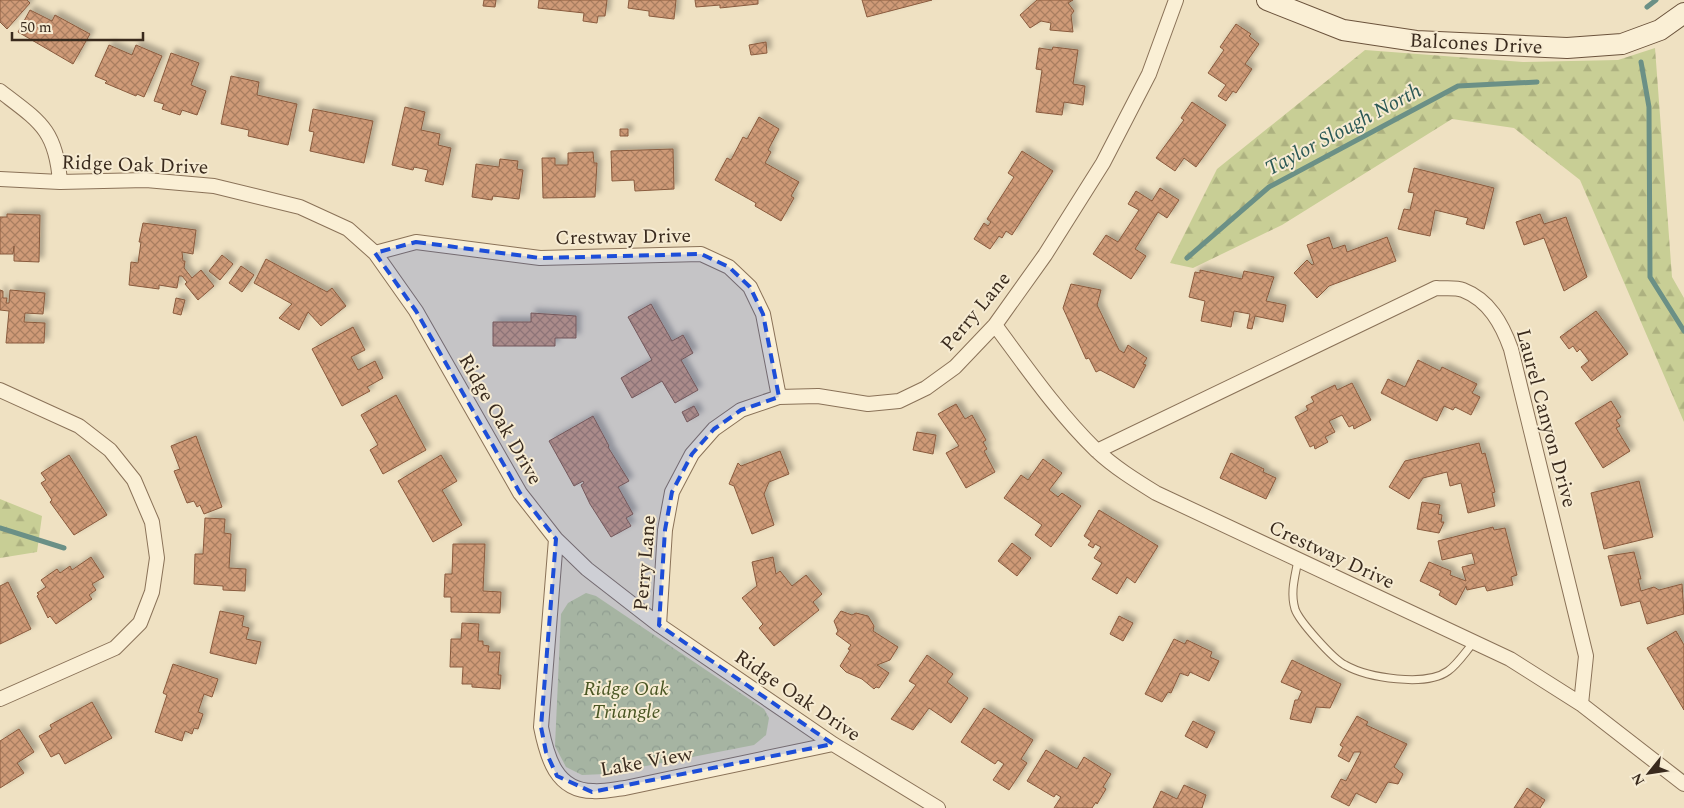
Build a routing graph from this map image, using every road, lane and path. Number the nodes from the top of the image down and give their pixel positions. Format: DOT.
graph roads {
  1 [pos="1176,0"];
  2 [pos="1267,0"];
  3 [pos="1684,13"];
  4 [pos="0,91"];
  5 [pos="0,179"];
  6 [pos="60,182"];
  7 [pos="375,253"];
  8 [pos="995,324"];
  9 [pos="0,390"];
  10 [pos="779,397"];
  11 [pos="1097,451"];
  12 [pos="556,539"];
  13 [pos="1298,560"];
  14 [pos="659,625"];
  15 [pos="1474,642"];
  16 [pos="0,699"];
  17 [pos="1581,704"];
  18 [pos="833,744"];
  19 [pos="1684,784"];
  20 [pos="938,808"];
  1 -- 8 [label="street, Perry Lane"];
  2 -- 3 [label="street, Balcones Drive"];
  4 -- 6 [label="street"];
  5 -- 6 [label="street, Ridge Oak Drive"];
  6 -- 7 [label="street, Ridge Oak Drive"];
  7 -- 10 [label="street, Crestway Drive"];
  7 -- 12 [label="street, Ridge Oak Drive"];
  8 -- 10 [label="street, Perry Lane"];
  8 -- 11 [label="street, Crestway Drive"];
  9 -- 16 [label="street"];
  10 -- 14 [label="street, Perry Lane"];
  11 -- 13 [label="street, Crestway Drive"];
  11 -- 17 [label="street, Laurel Canyon Drive"];
  12 -- 14 [label="street, Ridge Oak Drive"];
  12 -- 18 [label="street, Lake View"];
  13 -- 15 [label="street, Crestway Drive"];
  13 -- 15 [label="lane"];
  14 -- 18 [label="street, Ridge Oak Drive"];
  15 -- 17 [label="street, Crestway Drive"];
  17 -- 19 [label="street, Crestway Drive"];
  18 -- 20 [label="street, Ridge Oak Drive"];
}
